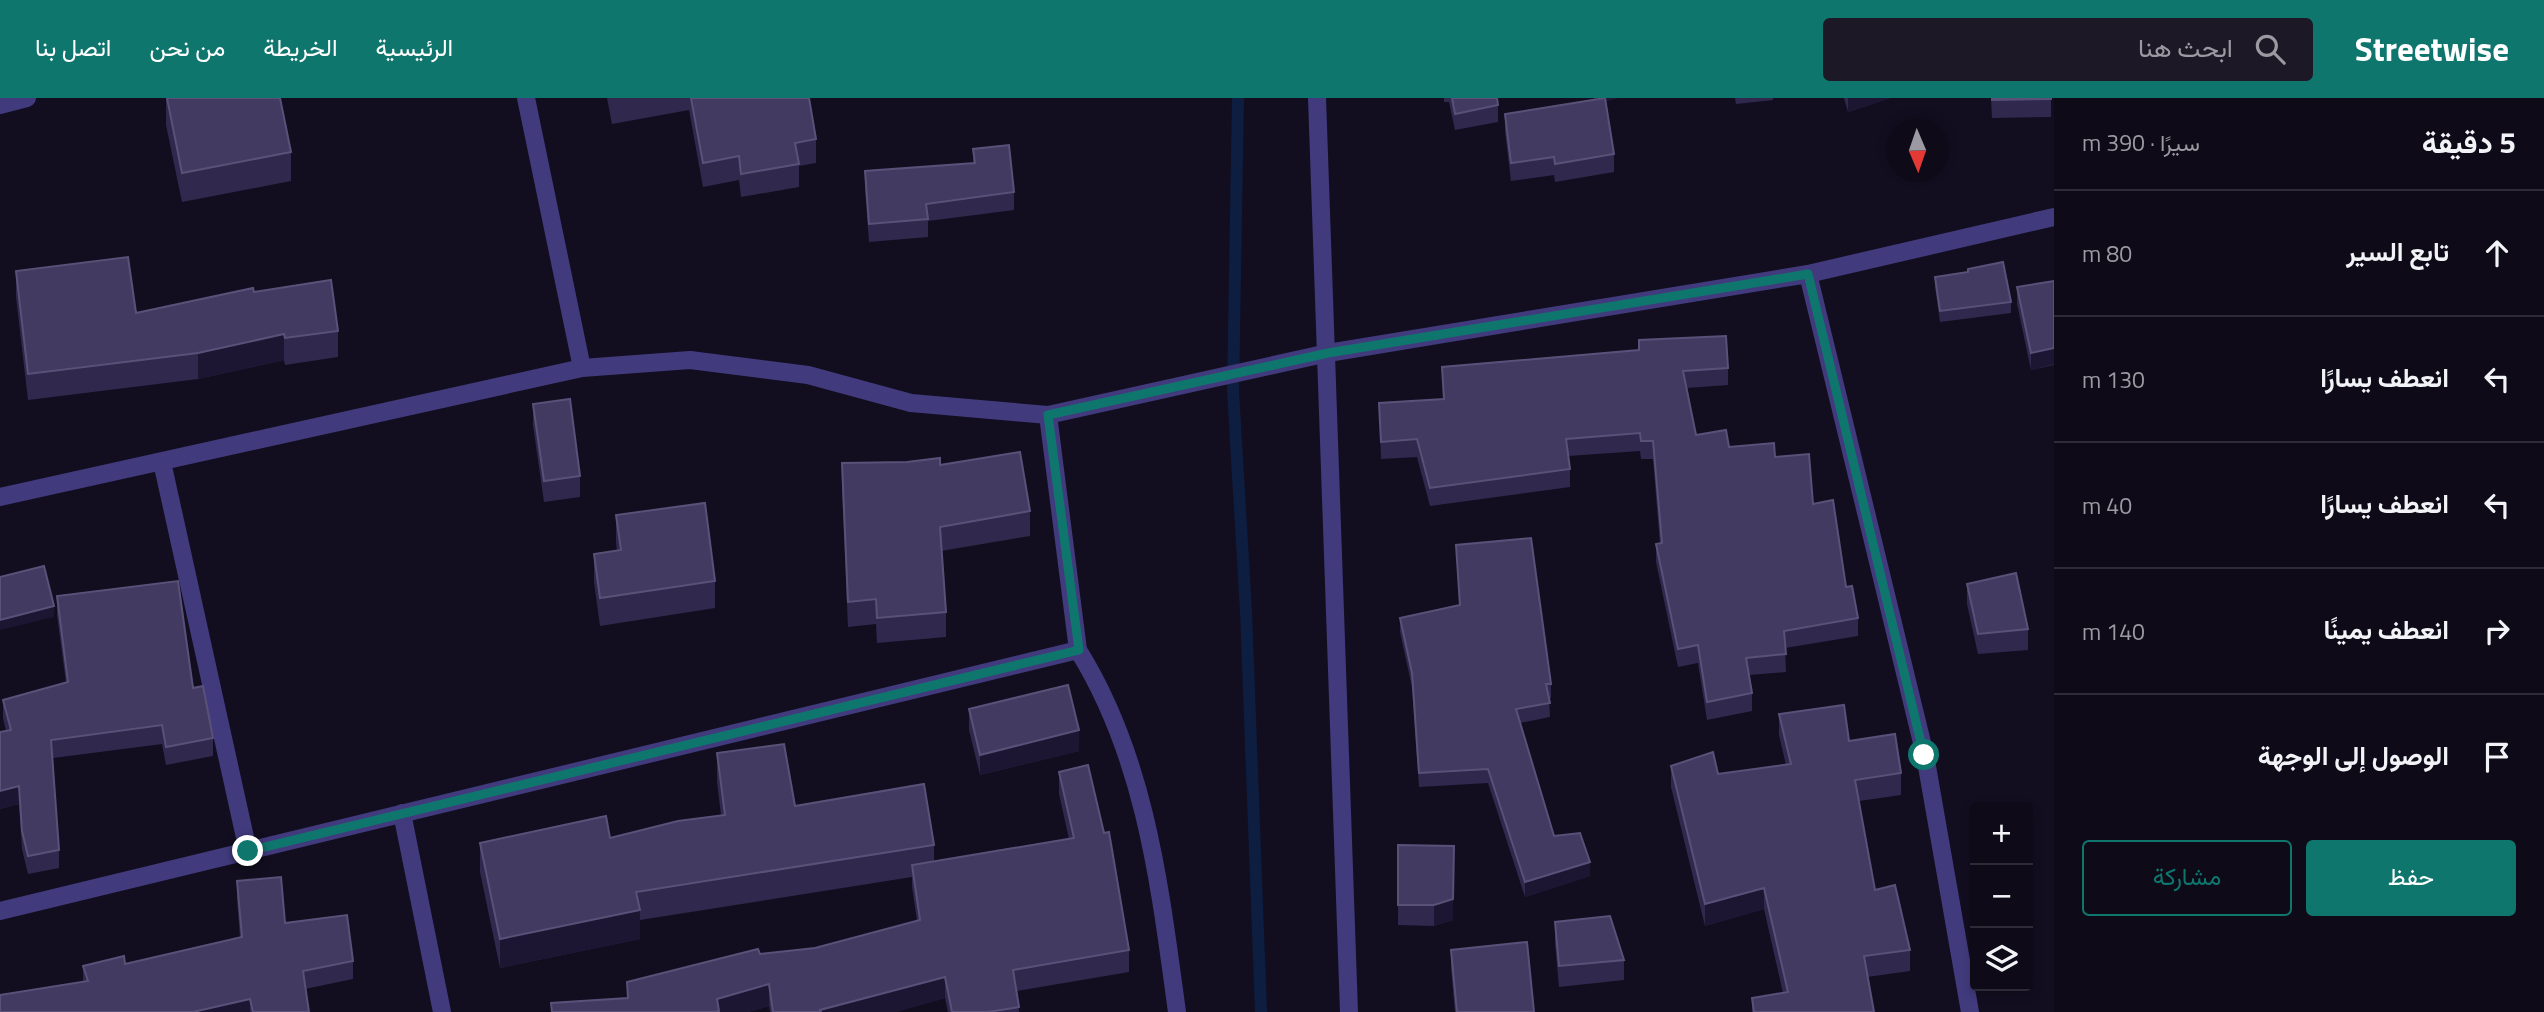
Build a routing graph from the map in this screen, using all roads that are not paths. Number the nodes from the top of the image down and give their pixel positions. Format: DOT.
graph roads {
  1 [pos="27,98"];
  2 [pos="526,98"];
  3 [pos="1317,98"];
  4 [pos="0,105"];
  5 [pos="2054,217"];
  6 [pos="1808,274"];
  7 [pos="1328,353"];
  8 [pos="582,368"];
  9 [pos="1048,415"];
  10 [pos="162,462"];
  11 [pos="0,497"];
  12 [pos="1079,650"];
  13 [pos="402,813"];
  14 [pos="248,851"];
  15 [pos="0,911"];
  16 [pos="442,1012"];
  17 [pos="1177,1012"];
  18 [pos="1349,1012"];
  19 [pos="1970,1012"];
  1 -- 4 [label="street"];
  2 -- 8 [label="street"];
  3 -- 7 [label="street"];
  5 -- 6 [label="street"];
  6 -- 7 [label="street"];
  6 -- 19 [label="street"];
  7 -- 9 [label="street"];
  7 -- 18 [label="street"];
  8 -- 9 [label="street"];
  8 -- 10 [label="street"];
  9 -- 12 [label="street"];
  10 -- 11 [label="street"];
  10 -- 14 [label="street"];
  12 -- 13 [label="street"];
  12 -- 17 [label="street"];
  13 -- 14 [label="street"];
  13 -- 16 [label="street"];
  14 -- 15 [label="street"];
}
